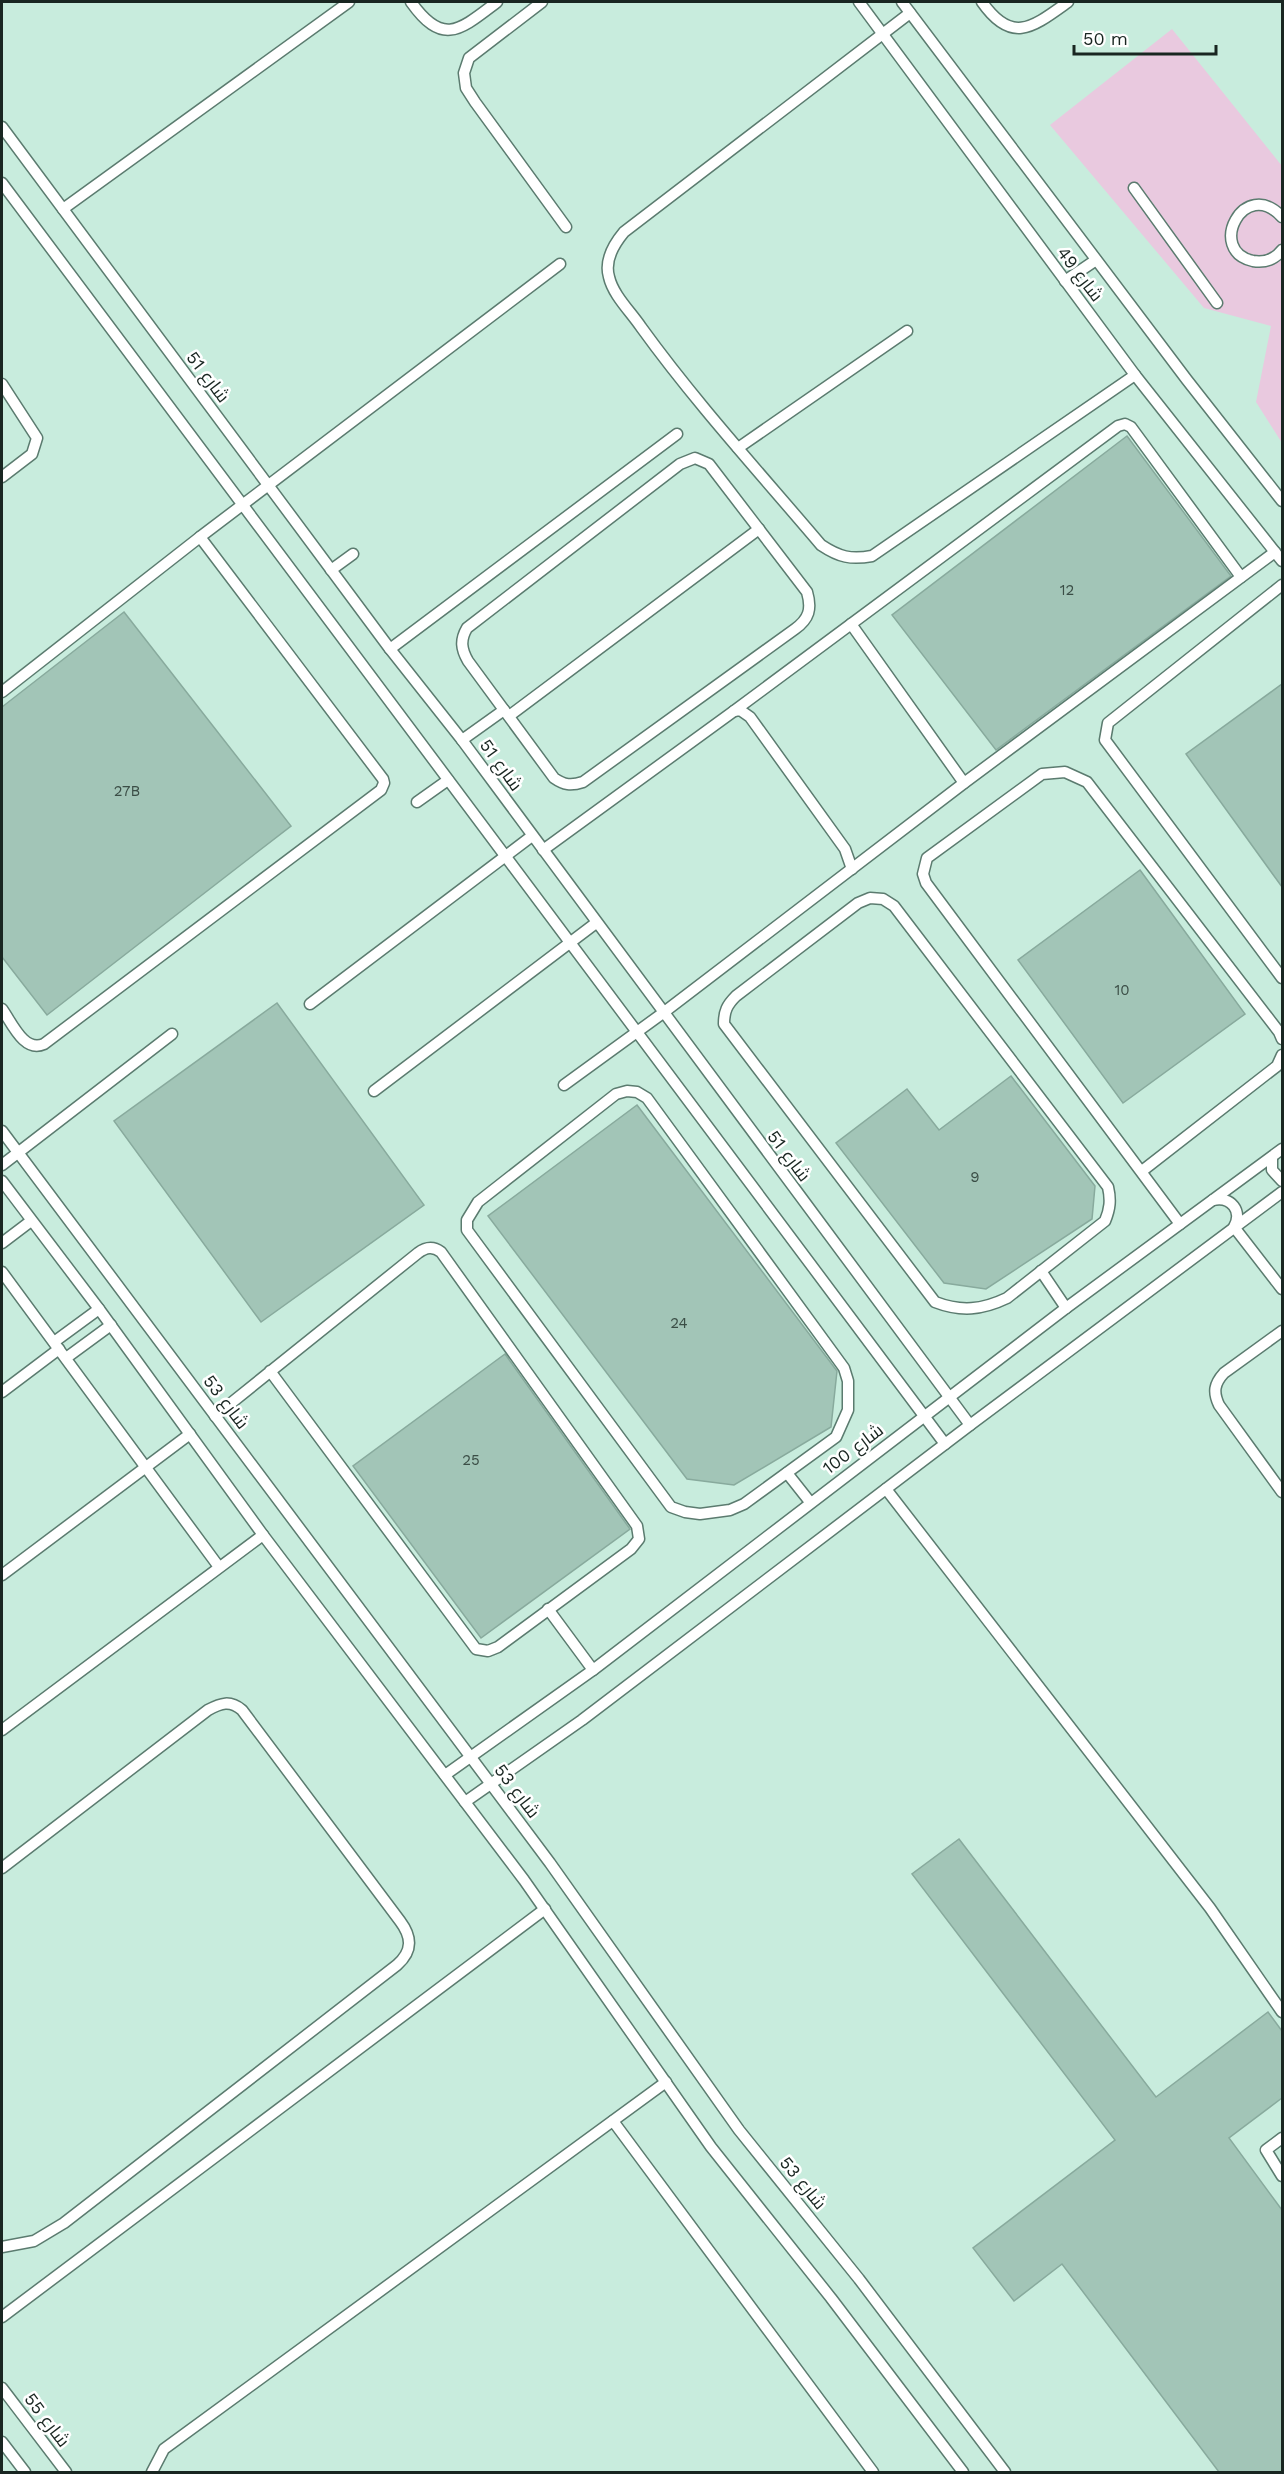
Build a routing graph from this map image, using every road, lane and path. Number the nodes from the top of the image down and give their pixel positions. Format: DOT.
graph roads {
  1 [pos="349,2"];
  2 [pos="411,2"];
  3 [pos="497,2"];
  4 [pos="543,2"];
  5 [pos="859,2"];
  6 [pos="902,2"];
  7 [pos="982,2"];
  8 [pos="1068,2"];
  9 [pos="910,13"];
  10 [pos="882,34"];
  11 [pos="2,126"];
  12 [pos="2,183"];
  13 [pos="1134,188"];
  14 [pos="63,210"];
  15 [pos="1282,217"];
  16 [pos="566,227"];
  17 [pos="1282,250"];
  18 [pos="1095,260"];
  19 [pos="560,264"];
  20 [pos="1065,281"];
  21 [pos="1217,303"];
  22 [pos="907,331"];
  23 [pos="1135,375"];
  24 [pos="2,384"];
  25 [pos="677,434"];
  26 [pos="738,448"];
  27 [pos="2,477"];
  28 [pos="267,485"];
  29 [pos="1282,501"];
  30 [pos="241,505"];
  31 [pos="759,530"];
  32 [pos="200,537"];
  33 [pos="1275,552"];
  34 [pos="353,554"];
  35 [pos="1282,561"];
  36 [pos="331,570"];
  37 [pos="1241,577"];
  38 [pos="1282,585"];
  39 [pos="851,624"];
  40 [pos="390,649"];
  41 [pos="2,692"];
  42 [pos="734,711"];
  43 [pos="506,713"];
  44 [pos="462,740"];
  45 [pos="448,780"];
  46 [pos="964,783"];
  47 [pos="417,802"];
  48 [pos="532,836"];
  49 [pos="543,850"];
  50 [pos="506,856"];
  51 [pos="852,869"];
  52 [pos="596,923"];
  53 [pos="570,943"];
  54 [pos="1282,978"];
  55 [pos="310,1004"];
  56 [pos="2,1009"];
  57 [pos="663,1013"];
  58 [pos="637,1032"];
  59 [pos="172,1034"];
  60 [pos="1282,1039"];
  61 [pos="1282,1055"];
  62 [pos="564,1085"];
  63 [pos="374,1091"];
  64 [pos="2,1131"];
  65 [pos="1282,1149"];
  66 [pos="18,1153"];
  67 [pos="1272,1157"];
  68 [pos="2,1165"];
  69 [pos="1142,1171"];
  70 [pos="2,1181"];
  71 [pos="1282,1181"];
  72 [pos="1282,1192"];
  73 [pos="1213,1200"];
  74 [pos="31,1221"];
  75 [pos="1180,1224"];
  76 [pos="1234,1227"];
  77 [pos="2,1243"];
  78 [pos="1041,1271"];
  79 [pos="2,1272"];
  80 [pos="1282,1289"];
  81 [pos="1066,1308"];
  82 [pos="99,1309"];
  83 [pos="111,1325"];
  84 [pos="1282,1331"];
  85 [pos="56,1346"];
  86 [pos="66,1358"];
  87 [pos="270,1371"];
  88 [pos="2,1392"];
  89 [pos="948,1398"];
  90 [pos="216,1416"];
  91 [pos="923,1416"];
  92 [pos="970,1425"];
  93 [pos="190,1434"];
  94 [pos="945,1444"];
  95 [pos="146,1467"];
  96 [pos="787,1473"];
  97 [pos="886,1489"];
  98 [pos="1282,1492"];
  99 [pos="810,1503"];
  100 [pos="263,1535"];
  101 [pos="219,1568"];
  102 [pos="2,1575"];
  103 [pos="548,1609"];
  104 [pos="593,1670"];
  105 [pos="2,1730"];
  106 [pos="470,1757"];
  107 [pos="445,1775"];
  108 [pos="490,1783"];
  109 [pos="465,1802"];
  110 [pos="2,1868"];
  111 [pos="545,1909"];
  112 [pos="1282,2012"];
  113 [pos="666,2082"];
  114 [pos="613,2121"];
  115 [pos="1282,2138"];
  116 [pos="1282,2176"];
  117 [pos="2,2247"];
  118 [pos="2,2317"];
  119 [pos="2,2388"];
  120 [pos="2,2442"];
  121 [pos="25,2472"];
  122 [pos="66,2472"];
  123 [pos="152,2472"];
  124 [pos="873,2472"];
  125 [pos="963,2472"];
  126 [pos="1005,2472"];
  1 -- 14 [label="lane"];
  2 -- 3 [label="lane"];
  4 -- 16 [label="lane"];
  5 -- 10 [label="lane, شارع 49"];
  6 -- 9 [label="lane, شارع 49"];
  7 -- 8 [label="lane"];
  9 -- 10 [label="lane"];
  9 -- 18 [label="lane, شارع 49"];
  10 -- 20 [label="lane, شارع 49"];
  10 -- 26 [label="lane"];
  11 -- 14 [label="lane, شارع 51"];
  12 -- 30 [label="lane"];
  13 -- 21 [label="lane"];
  14 -- 28 [label="lane, شارع 51"];
  15 -- 17 [label="lane"];
  18 -- 20 [label="lane"];
  18 -- 29 [label="lane, شارع 49"];
  19 -- 28 [label="lane"];
  20 -- 23 [label="lane, شارع 49"];
  22 -- 26 [label="lane"];
  23 -- 26 [label="lane"];
  23 -- 33 [label="lane, شارع 49"];
  24 -- 27 [label="lane"];
  25 -- 40 [label="lane"];
  28 -- 30 [label="lane"];
  28 -- 36 [label="lane, شارع 51"];
  30 -- 32 [label="lane"];
  30 -- 45 [label="lane"];
  31 -- 43 [label="lane"];
  31 -- 43 [label="lane"];
  31 -- 43 [label="lane"];
  32 -- 41 [label="lane"];
  32 -- 56 [label="lane"];
  33 -- 35 [label="lane, شارع 49"];
  33 -- 37 [label="lane"];
  34 -- 36 [label="lane"];
  36 -- 40 [label="lane, شارع 51"];
  37 -- 39 [label="lane"];
  37 -- 46 [label="lane"];
  38 -- 54 [label="lane"];
  39 -- 42 [label="lane"];
  39 -- 46 [label="lane"];
  40 -- 44 [label="lane, شارع 51"];
  42 -- 49 [label="lane"];
  42 -- 51 [label="lane"];
  43 -- 44 [label="lane"];
  44 -- 48 [label="lane, شارع 51"];
  45 -- 47 [label="lane"];
  45 -- 50 [label="lane"];
  46 -- 51 [label="lane"];
  48 -- 49 [label="lane, شارع 51"];
  48 -- 50 [label="lane"];
  49 -- 52 [label="lane, شارع 51"];
  50 -- 53 [label="lane"];
  50 -- 55 [label="lane"];
  51 -- 57 [label="lane"];
  52 -- 53 [label="lane"];
  52 -- 57 [label="lane, شارع 51"];
  53 -- 58 [label="lane"];
  53 -- 63 [label="lane"];
  57 -- 58 [label="lane"];
  57 -- 89 [label="lane, شارع 51"];
  58 -- 62 [label="lane"];
  58 -- 91 [label="lane"];
  59 -- 66 [label="lane"];
  60 -- 69 [label="lane"];
  61 -- 69 [label="lane"];
  64 -- 66 [label="lane, شارع 53"];
  65 -- 67 [label="lane, شارع 100"];
  66 -- 68 [label="lane"];
  66 -- 90 [label="lane, شارع 53"];
  67 -- 71 [label="lane"];
  67 -- 73 [label="lane, شارع 100"];
  69 -- 75 [label="lane"];
  70 -- 74 [label="lane"];
  72 -- 76 [label="lane"];
  73 -- 75 [label="lane, شارع 100"];
  73 -- 76 [label="lane"];
  74 -- 77 [label="lane"];
  74 -- 82 [label="lane"];
  75 -- 81 [label="lane, شارع 100"];
  76 -- 80 [label="lane"];
  76 -- 92 [label="lane"];
  78 -- 78 [label="lane"];
  78 -- 81 [label="lane"];
  79 -- 85 [label="lane"];
  81 -- 89 [label="lane, شارع 100"];
  82 -- 83 [label="lane"];
  82 -- 85 [label="lane"];
  83 -- 86 [label="lane"];
  83 -- 93 [label="lane"];
  84 -- 98 [label="lane"];
  85 -- 86 [label="lane"];
  85 -- 88 [label="lane"];
  86 -- 95 [label="lane"];
  87 -- 90 [label="lane"];
  87 -- 103 [label="lane"];
  87 -- 103 [label="lane"];
  89 -- 91 [label="lane, شارع 100"];
  89 -- 92 [label="lane, شارع 51"];
  90 -- 106 [label="lane, شارع 53"];
  91 -- 94 [label="lane"];
  91 -- 99 [label="lane, شارع 100"];
  92 -- 94 [label="lane"];
  93 -- 95 [label="lane"];
  93 -- 100 [label="lane"];
  94 -- 97 [label="lane"];
  95 -- 101 [label="lane"];
  95 -- 102 [label="lane"];
  96 -- 96 [label="lane"];
  96 -- 99 [label="lane"];
  97 -- 108 [label="lane"];
  97 -- 112 [label="lane"];
  99 -- 104 [label="lane, شارع 100"];
  100 -- 101 [label="lane"];
  100 -- 107 [label="lane"];
  101 -- 105 [label="lane"];
  103 -- 104 [label="lane"];
  104 -- 106 [label="lane, شارع 100"];
  106 -- 107 [label="lane, شارع 100"];
  106 -- 108 [label="lane, شارع 53"];
  107 -- 109 [label="lane"];
  108 -- 109 [label="lane"];
  108 -- 126 [label="lane, شارع 53"];
  109 -- 111 [label="lane"];
  110 -- 117 [label="lane"];
  111 -- 113 [label="lane"];
  111 -- 118 [label="lane"];
  113 -- 114 [label="lane"];
  113 -- 125 [label="lane"];
  114 -- 123 [label="lane"];
  114 -- 124 [label="lane"];
  115 -- 116 [label="lane"];
  119 -- 122 [label="lane, شارع 55"];
  120 -- 121 [label="lane"];
}
